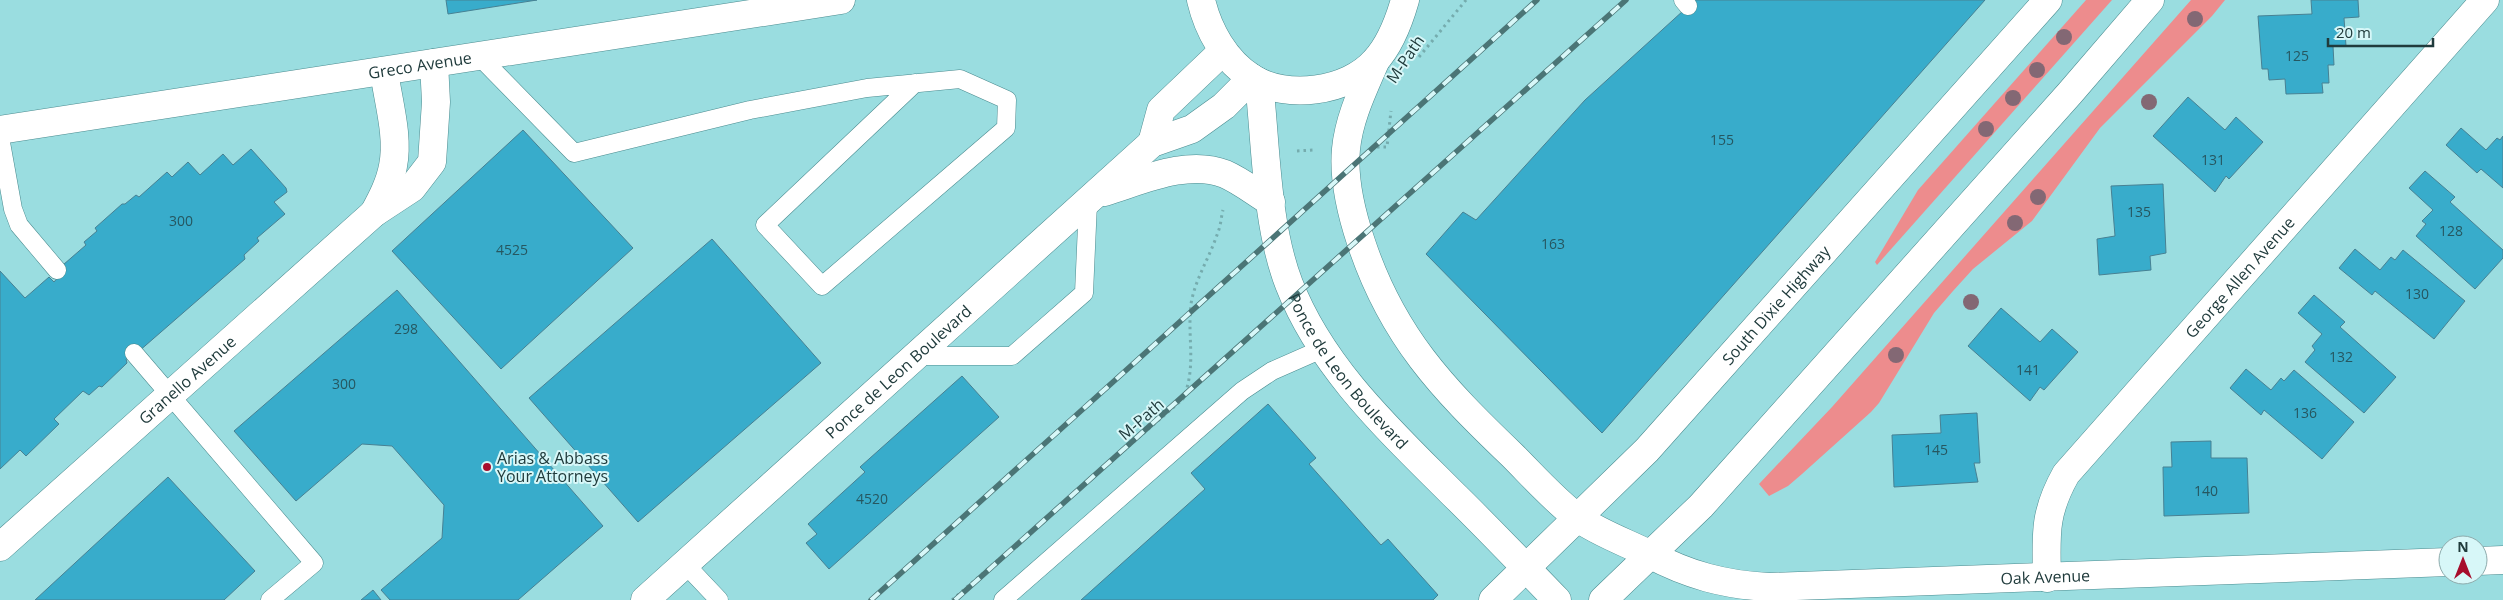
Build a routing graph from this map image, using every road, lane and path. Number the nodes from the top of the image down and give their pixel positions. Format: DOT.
graph roads {
  1 [pos="840,0"];
  2 [pos="1201,0"];
  3 [pos="1405,0"];
  4 [pos="1466,0"];
  5 [pos="2048,0"];
  6 [pos="2150,0"];
  7 [pos="2485,0"];
  8 [pos="1223,51"];
  9 [pos="478,56"];
  10 [pos="1417,60"];
  11 [pos="1374,62"];
  12 [pos="434,63"];
  13 [pos="384,71"];
  14 [pos="1255,80"];
  15 [pos="915,83"];
  16 [pos="1392,108"];
  17 [pos="0,130"];
  18 [pos="0,137"];
  19 [pos="1152,143"];
  20 [pos="1370,148"];
  21 [pos="1323,150"];
  22 [pos="1288,151"];
  23 [pos="1092,199"];
  24 [pos="1271,202"];
  25 [pos="1224,205"];
  26 [pos="374,213"];
  27 [pos="57,270"];
  28 [pos="1322,349"];
  29 [pos="134,353"];
  30 [pos="918,356"];
  31 [pos="171,394"];
  32 [pos="1578,519"];
  33 [pos="0,547"];
  34 [pos="1649,554"];
  35 [pos="2488,560"];
  36 [pos="2503,560"];
  37 [pos="2438,562"];
  38 [pos="684,564"];
  39 [pos="1526,569"];
  40 [pos="2047,578"];
  41 [pos="270,600"];
  42 [pos="645,600"];
  43 [pos="719,600"];
  44 [pos="952,600"];
  45 [pos="1003,600"];
  46 [pos="1493,600"];
  47 [pos="1557,600"];
  48 [pos="1603,600"];
  1 -- 9 [label="main road, Greco Avenue"];
  2 -- 8 [label="main road"];
  3 -- 11 [label="main road"];
  4 -- 10 [label="path, M-Path"];
  5 -- 32 [label="main road, South Dixie Highway"];
  6 -- 34 [label="main road"];
  7 -- 40 [label="main road, George Allen Avenue"];
  8 -- 14 [label="main road"];
  8 -- 19 [label="main road"];
  9 -- 12 [label="main road, Greco Avenue"];
  9 -- 15 [label="lane"];
  11 -- 14 [label="main road"];
  11 -- 32 [label="main road"];
  12 -- 13 [label="main road, Greco Avenue"];
  12 -- 26 [label="main road, Granello Avenue"];
  13 -- 17 [label="main road, Greco Avenue"];
  13 -- 26 [label="main road, Granello Avenue"];
  14 -- 19 [label="main road, Ponce de Leon Boulevard"];
  14 -- 24 [label="main road, Ponce de Leon Boulevard"];
  15 -- 15 [label="lane"];
  16 -- 20 [label="path, M-Path"];
  18 -- 27 [label="lane"];
  19 -- 23 [label="main road, Ponce de Leon Boulevard"];
  21 -- 22 [label="path"];
  23 -- 24 [label="main road"];
  23 -- 30 [label="main road, Ponce de Leon Boulevard"];
  23 -- 30 [label="lane"];
  24 -- 28 [label="main road, Ponce de Leon Boulevard"];
  25 -- 44 [label="path, M-Path"];
  26 -- 31 [label="main road, Granello Avenue"];
  28 -- 39 [label="main road, Ponce de Leon Boulevard"];
  28 -- 45 [label="lane"];
  29 -- 31 [label="lane"];
  30 -- 38 [label="main road, Ponce de Leon Boulevard"];
  31 -- 33 [label="main road, Granello Avenue"];
  31 -- 41 [label="lane"];
  32 -- 34 [label="main road"];
  32 -- 39 [label="main road, South Dixie Highway"];
  34 -- 40 [label="main road, Oak Avenue"];
  34 -- 48 [label="main road"];
  35 -- 36 [label="main road"];
  37 -- 40 [label="main road, Oak Avenue"];
  38 -- 42 [label="main road, Ponce de Leon Boulevard"];
  38 -- 43 [label="lane"];
  39 -- 46 [label="main road, South Dixie Highway"];
  39 -- 47 [label="main road, Ponce de Leon Boulevard"];
}
